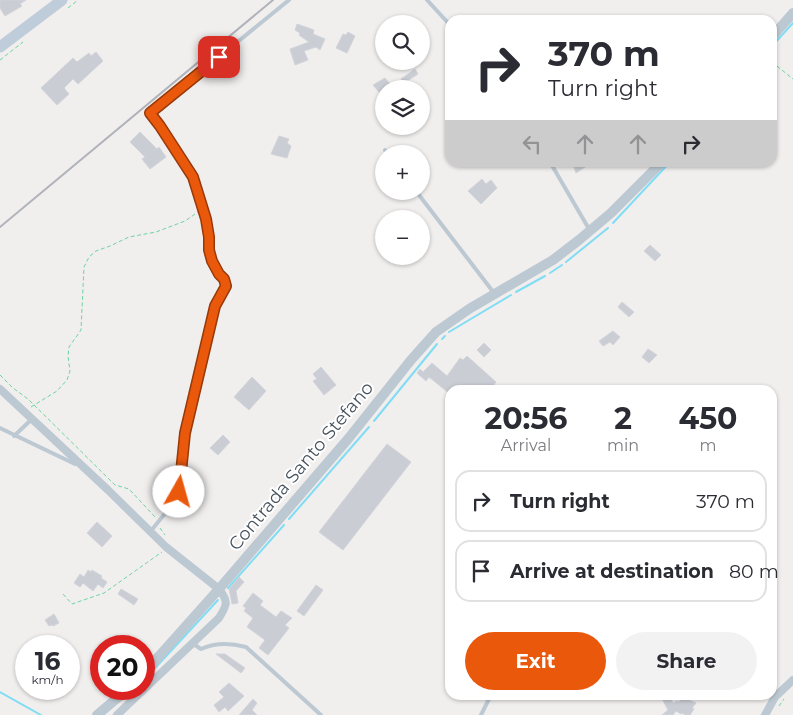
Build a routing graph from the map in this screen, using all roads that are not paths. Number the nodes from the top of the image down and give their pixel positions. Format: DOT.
graph roads {
  1 [pos="62,0"];
  2 [pos="289,0"];
  3 [pos="427,0"];
  4 [pos="793,13"];
  5 [pos="445,20"];
  6 [pos="777,31"];
  7 [pos="0,47"];
  8 [pos="553,167"];
  9 [pos="657,167"];
  10 [pos="423,200"];
  11 [pos="590,231"];
  12 [pos="495,294"];
  13 [pos="0,389"];
  14 [pos="32,420"];
  15 [pos="0,428"];
  16 [pos="14,436"];
  17 [pos="78,462"];
  18 [pos="149,532"];
  19 [pos="219,589"];
  20 [pos="192,643"];
  21 [pos="155,661"];
  22 [pos="793,680"];
  23 [pos="777,695"];
  24 [pos="115,700"];
  25 [pos="488,700"];
  26 [pos="773,700"];
  27 [pos="97,715"];
  28 [pos="117,715"];
  29 [pos="321,715"];
  30 [pos="481,715"];
  31 [pos="765,715"];
  1 -- 7 [label="main road"];
  2 -- 18 [label="lane"];
  3 -- 5 [label="lane"];
  4 -- 6 [label="street"];
  8 -- 11 [label="lane"];
  9 -- 11 [label="street, Contrada Santo Stefano"];
  10 -- 12 [label="lane"];
  11 -- 12 [label="street, Contrada Santo Stefano"];
  12 -- 19 [label="street, Contrada Santo Stefano"];
  13 -- 14 [label="street"];
  14 -- 16 [label="lane"];
  14 -- 17 [label="street"];
  15 -- 16 [label="lane"];
  16 -- 17 [label="lane"];
  17 -- 18 [label="street"];
  18 -- 19 [label="street"];
  19 -- 20 [label="street"];
  19 -- 21 [label="street, Contrada Santo Stefano"];
  20 -- 28 [label="street"];
  20 -- 29 [label="lane"];
  22 -- 23 [label="street"];
  24 -- 27 [label="street"];
  25 -- 30 [label="lane"];
  26 -- 31 [label="street"];
}
